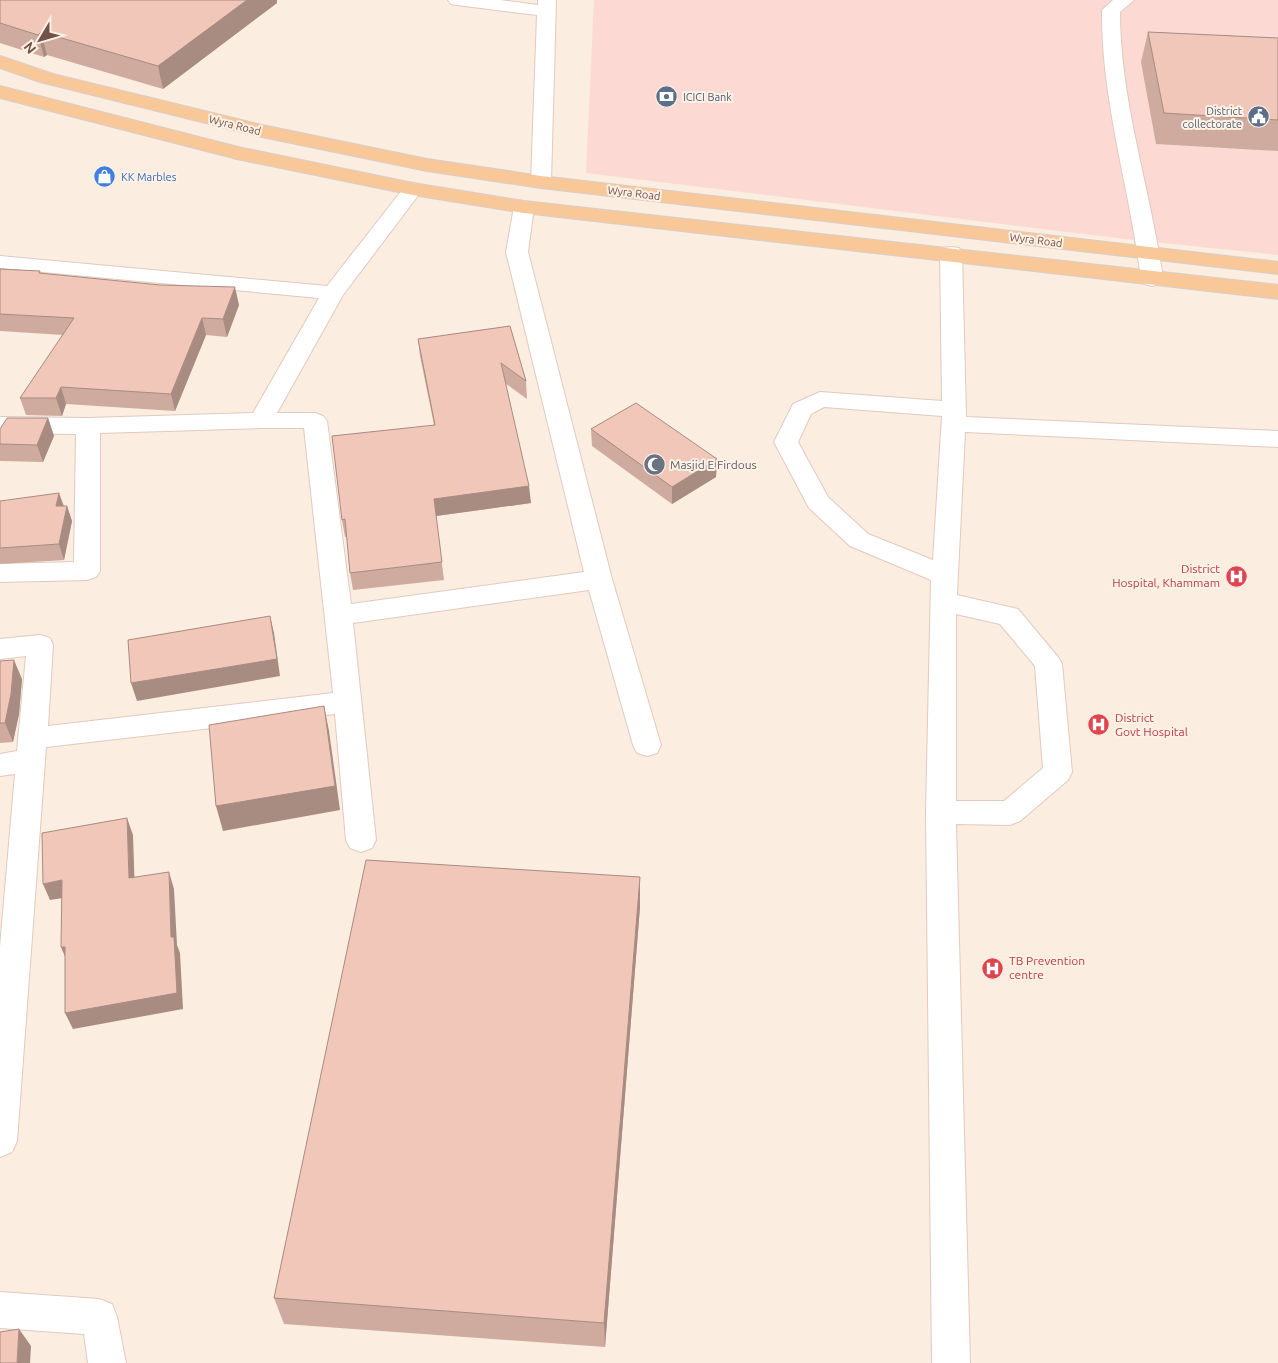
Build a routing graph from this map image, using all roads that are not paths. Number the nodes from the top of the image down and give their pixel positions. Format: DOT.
graph roads {
  1 [pos="457,0"];
  2 [pos="1125,0"];
  3 [pos="546,5"];
  4 [pos="0,62"];
  5 [pos="0,92"];
  6 [pos="541,182"];
  7 [pos="413,189"];
  8 [pos="524,206"];
  9 [pos="951,253"];
  10 [pos="1150,254"];
  11 [pos="0,262"];
  12 [pos="1278,268"];
  13 [pos="1152,279"];
  14 [pos="1278,292"];
  15 [pos="333,293"];
  16 [pos="954,416"];
  17 [pos="261,420"];
  18 [pos="0,425"];
  19 [pos="88,426"];
  20 [pos="1278,440"];
  21 [pos="0,573"];
  22 [pos="599,580"];
  23 [pos="944,588"];
  24 [pos="340,615"];
  25 [pos="0,649"];
  26 [pos="348,702"];
  27 [pos="647,745"];
  28 [pos="33,749"];
  29 [pos="0,765"];
  30 [pos="941,812"];
  31 [pos="361,840"];
  32 [pos="0,1141"];
  33 [pos="0,1310"];
  34 [pos="107,1363"];
  35 [pos="951,1363"];
  1 -- 3 [label="street"];
  2 -- 10 [label="street"];
  3 -- 6 [label="street"];
  4 -- 6 [label="main road, Wyra Road"];
  5 -- 7 [label="main road, Wyra Road"];
  6 -- 10 [label="main road, Wyra Road"];
  7 -- 8 [label="main road, Wyra Road"];
  7 -- 15 [label="street"];
  8 -- 9 [label="main road, Wyra Road"];
  8 -- 22 [label="street"];
  9 -- 13 [label="main road, Wyra Road"];
  9 -- 16 [label="street"];
  10 -- 12 [label="main road, Wyra Road"];
  10 -- 13 [label="street"];
  11 -- 15 [label="street"];
  13 -- 14 [label="main road, Wyra Road"];
  15 -- 17 [label="street"];
  16 -- 20 [label="street"];
  16 -- 23 [label="street"];
  16 -- 23 [label="street"];
  17 -- 19 [label="street"];
  17 -- 24 [label="street"];
  18 -- 19 [label="street"];
  19 -- 21 [label="street"];
  22 -- 24 [label="street"];
  22 -- 27 [label="street"];
  23 -- 30 [label="street"];
  23 -- 30 [label="street"];
  24 -- 26 [label="street"];
  25 -- 28 [label="street"];
  26 -- 28 [label="street"];
  26 -- 31 [label="street"];
  28 -- 29 [label="street"];
  28 -- 32 [label="street"];
  30 -- 35 [label="street"];
  33 -- 34 [label="street"];
}
